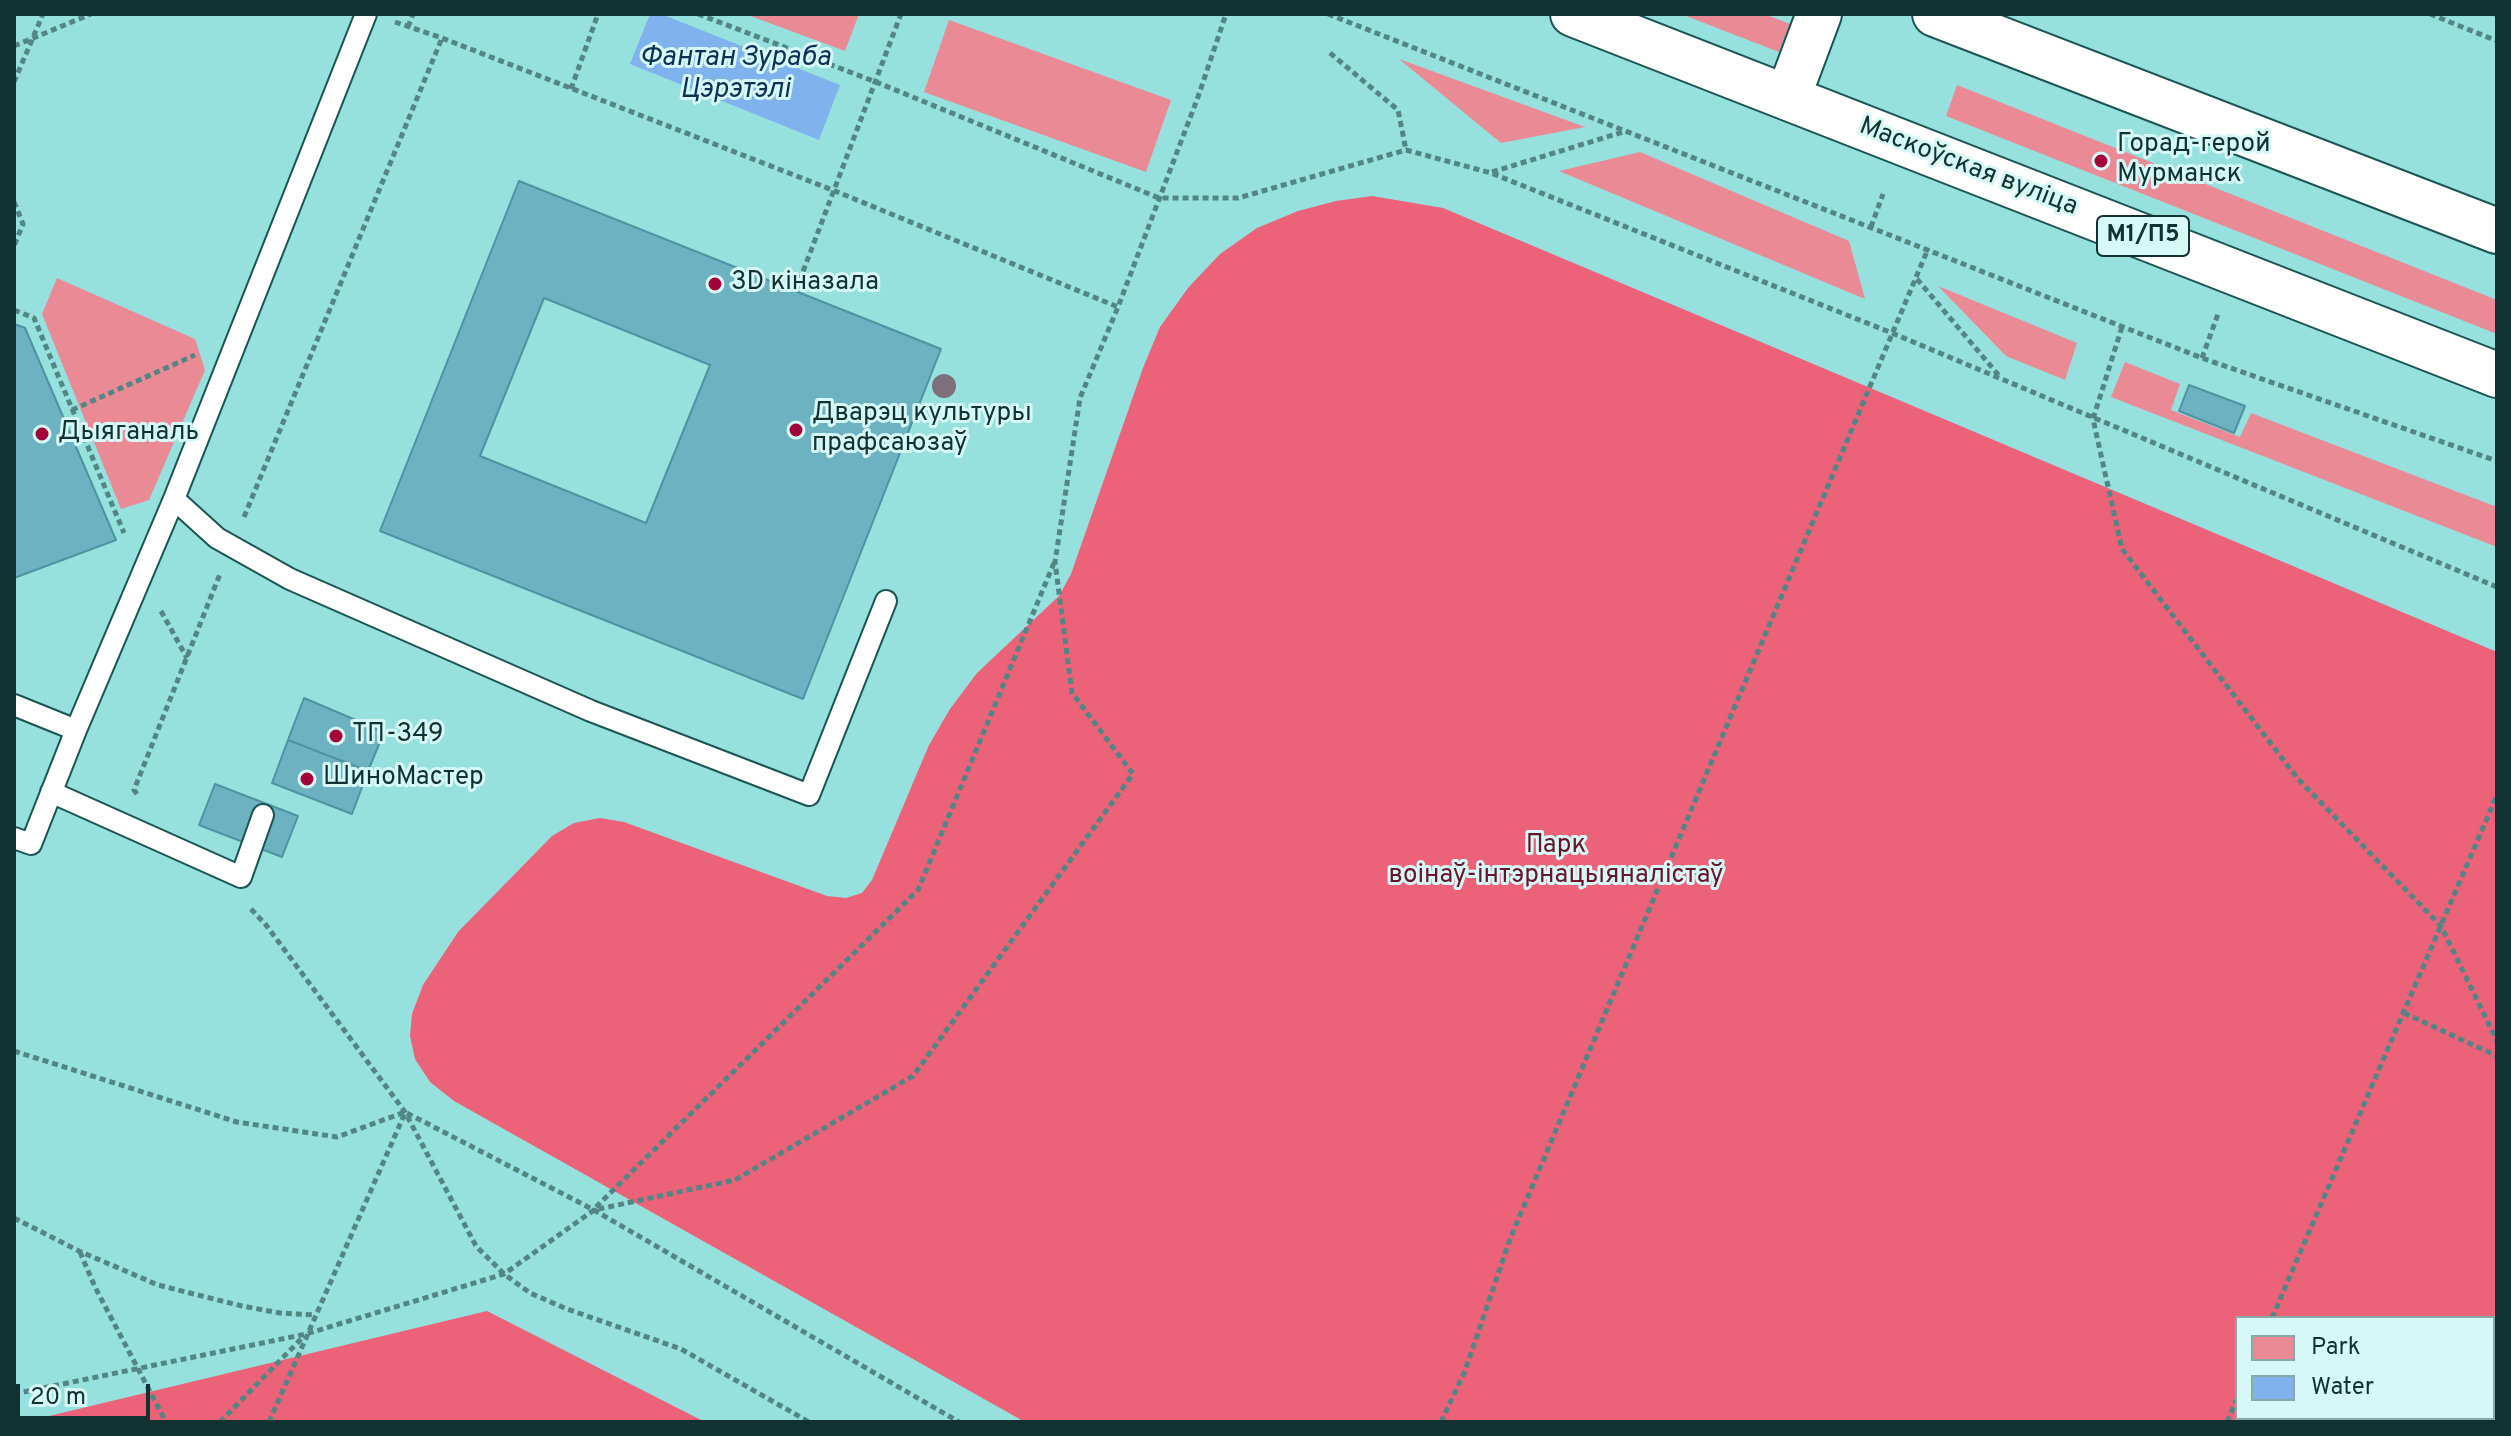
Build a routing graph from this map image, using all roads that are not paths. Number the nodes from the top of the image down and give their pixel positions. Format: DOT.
graph roads {
  1 [pos="366,14"];
  2 [pos="1573,14"];
  3 [pos="1819,14"];
  4 [pos="1935,14"];
  5 [pos="1788,97"];
  6 [pos="2497,231"];
  7 [pos="2497,375"];
  8 [pos="174,499"];
  9 [pos="886,601"];
  10 [pos="14,705"];
  11 [pos="76,730"];
  12 [pos="51,792"];
  13 [pos="263,815"];
  14 [pos="14,838"];
  1 -- 8 [label="lane"];
  2 -- 5 [label="highway, Маскоўская вуліца / М1/П5"];
  3 -- 5 [label="highway"];
  4 -- 6 [label="highway"];
  5 -- 7 [label="highway, Маскоўская вуліца / М1/П5"];
  8 -- 9 [label="lane"];
  8 -- 11 [label="lane"];
  10 -- 11 [label="lane"];
  11 -- 12 [label="lane"];
  12 -- 13 [label="lane"];
  12 -- 14 [label="lane"];
}
